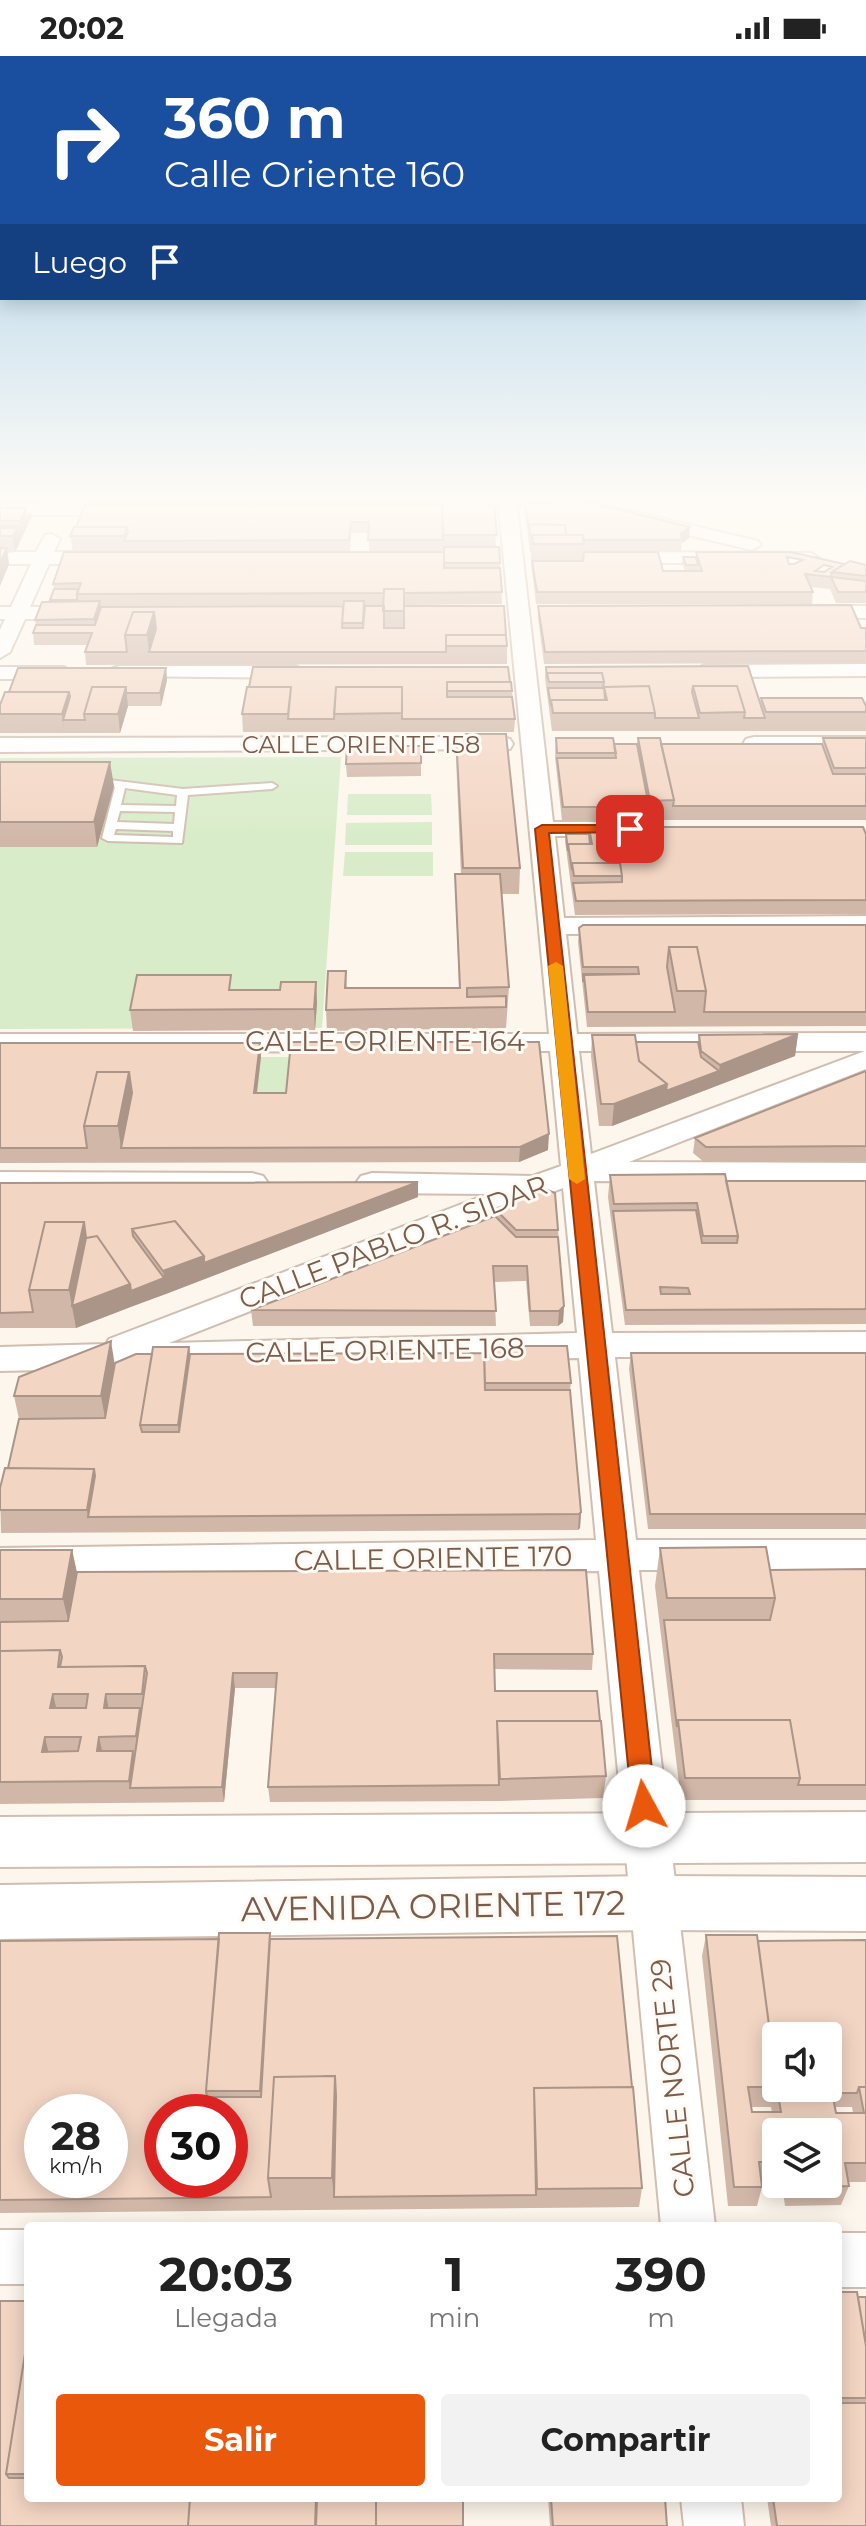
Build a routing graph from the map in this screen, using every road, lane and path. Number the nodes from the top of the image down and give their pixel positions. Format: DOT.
graph roads {
  1 [pos="9,613"];
  2 [pos="519,613"];
  3 [pos="0,652"];
  4 [pos="866,670"];
  5 [pos="680,671"];
  6 [pos="318,672"];
  7 [pos="0,673"];
  8 [pos="541,744"];
  9 [pos="739,744"];
  10 [pos="866,744"];
  11 [pos="0,745"];
  12 [pos="85,781"];
  13 [pos="121,783"];
  14 [pos="272,786"];
  15 [pos="183,792"];
  16 [pos="115,808"];
  17 [pos="181,809"];
  18 [pos="542,829"];
  19 [pos="650,829"];
  20 [pos="866,924"];
  21 [pos="552,926"];
  22 [pos="563,1040"];
  23 [pos="866,1042"];
  24 [pos="0,1043"];
  25 [pos="866,1059"];
  26 [pos="576,1172"];
  27 [pos="866,1173"];
  28 [pos="0,1182"];
  29 [pos="287,1183"];
  30 [pos="334,1183"];
  31 [pos="541,1184"];
  32 [pos="866,1344"];
  33 [pos="596,1345"];
  34 [pos="99,1356"];
  35 [pos="0,1359"];
  36 [pos="618,1555"];
  37 [pos="866,1555"];
  38 [pos="0,1564"];
  39 [pos="647,1837"];
  40 [pos="866,1837"];
  41 [pos="0,1842"];
  42 [pos="653,1903"];
  43 [pos="866,1904"];
  44 [pos="0,1912"];
  45 [pos="688,2222"];
  46 [pos="0,2257"];
  47 [pos="24,2257"];
  48 [pos="842,2260"];
  49 [pos="866,2260"];
  50 [pos="711,2502"];
  51 [pos="714,2526"];
  1 -- 3 [label="street"];
  2 -- 8 [label="street, CALLE NORTE 29"];
  4 -- 5 [label="street"];
  6 -- 7 [label="street"];
  8 -- 11 [label="street, CALLE ORIENTE 158"];
  8 -- 18 [label="street, CALLE NORTE 29"];
  9 -- 10 [label="street"];
  12 -- 13 [label="lane"];
  13 -- 15 [label="lane"];
  13 -- 16 [label="lane"];
  14 -- 15 [label="lane"];
  15 -- 17 [label="lane"];
  16 -- 17 [label="lane"];
  16 -- 17 [label="lane"];
  18 -- 19 [label="street"];
  18 -- 21 [label="street, CALLE NORTE 29"];
  20 -- 21 [label="street"];
  21 -- 22 [label="street, CALLE NORTE 29"];
  22 -- 23 [label="street, CALLE ORIENTE 164"];
  22 -- 24 [label="street, CALLE ORIENTE 164"];
  22 -- 26 [label="street, CALLE NORTE 29"];
  25 -- 26 [label="street, CALLE PABLO R. SIDAR"];
  26 -- 27 [label="street"];
  26 -- 31 [label="street, CALLE PABLO R. SIDAR"];
  26 -- 33 [label="street, CALLE NORTE 29"];
  28 -- 29 [label="street"];
  30 -- 31 [label="street"];
  31 -- 34 [label="street, CALLE PABLO R. SIDAR"];
  32 -- 33 [label="street, CALLE ORIENTE 168"];
  33 -- 34 [label="street, CALLE ORIENTE 168"];
  33 -- 36 [label="street, CALLE NORTE 29"];
  34 -- 35 [label="street, CALLE ORIENTE 168"];
  36 -- 37 [label="street, CALLE ORIENTE 170"];
  36 -- 38 [label="street, CALLE ORIENTE 170"];
  36 -- 39 [label="street, CALLE NORTE 29"];
  39 -- 40 [label="street"];
  39 -- 41 [label="street"];
  39 -- 42 [label="street, CALLE NORTE 29"];
  42 -- 43 [label="street, AVENIDA ORIENTE 172"];
  42 -- 44 [label="street, AVENIDA ORIENTE 172"];
  42 -- 45 [label="street, CALLE NORTE 29"];
  46 -- 47 [label="street"];
  48 -- 49 [label="street"];
  50 -- 51 [label="street"];
}
